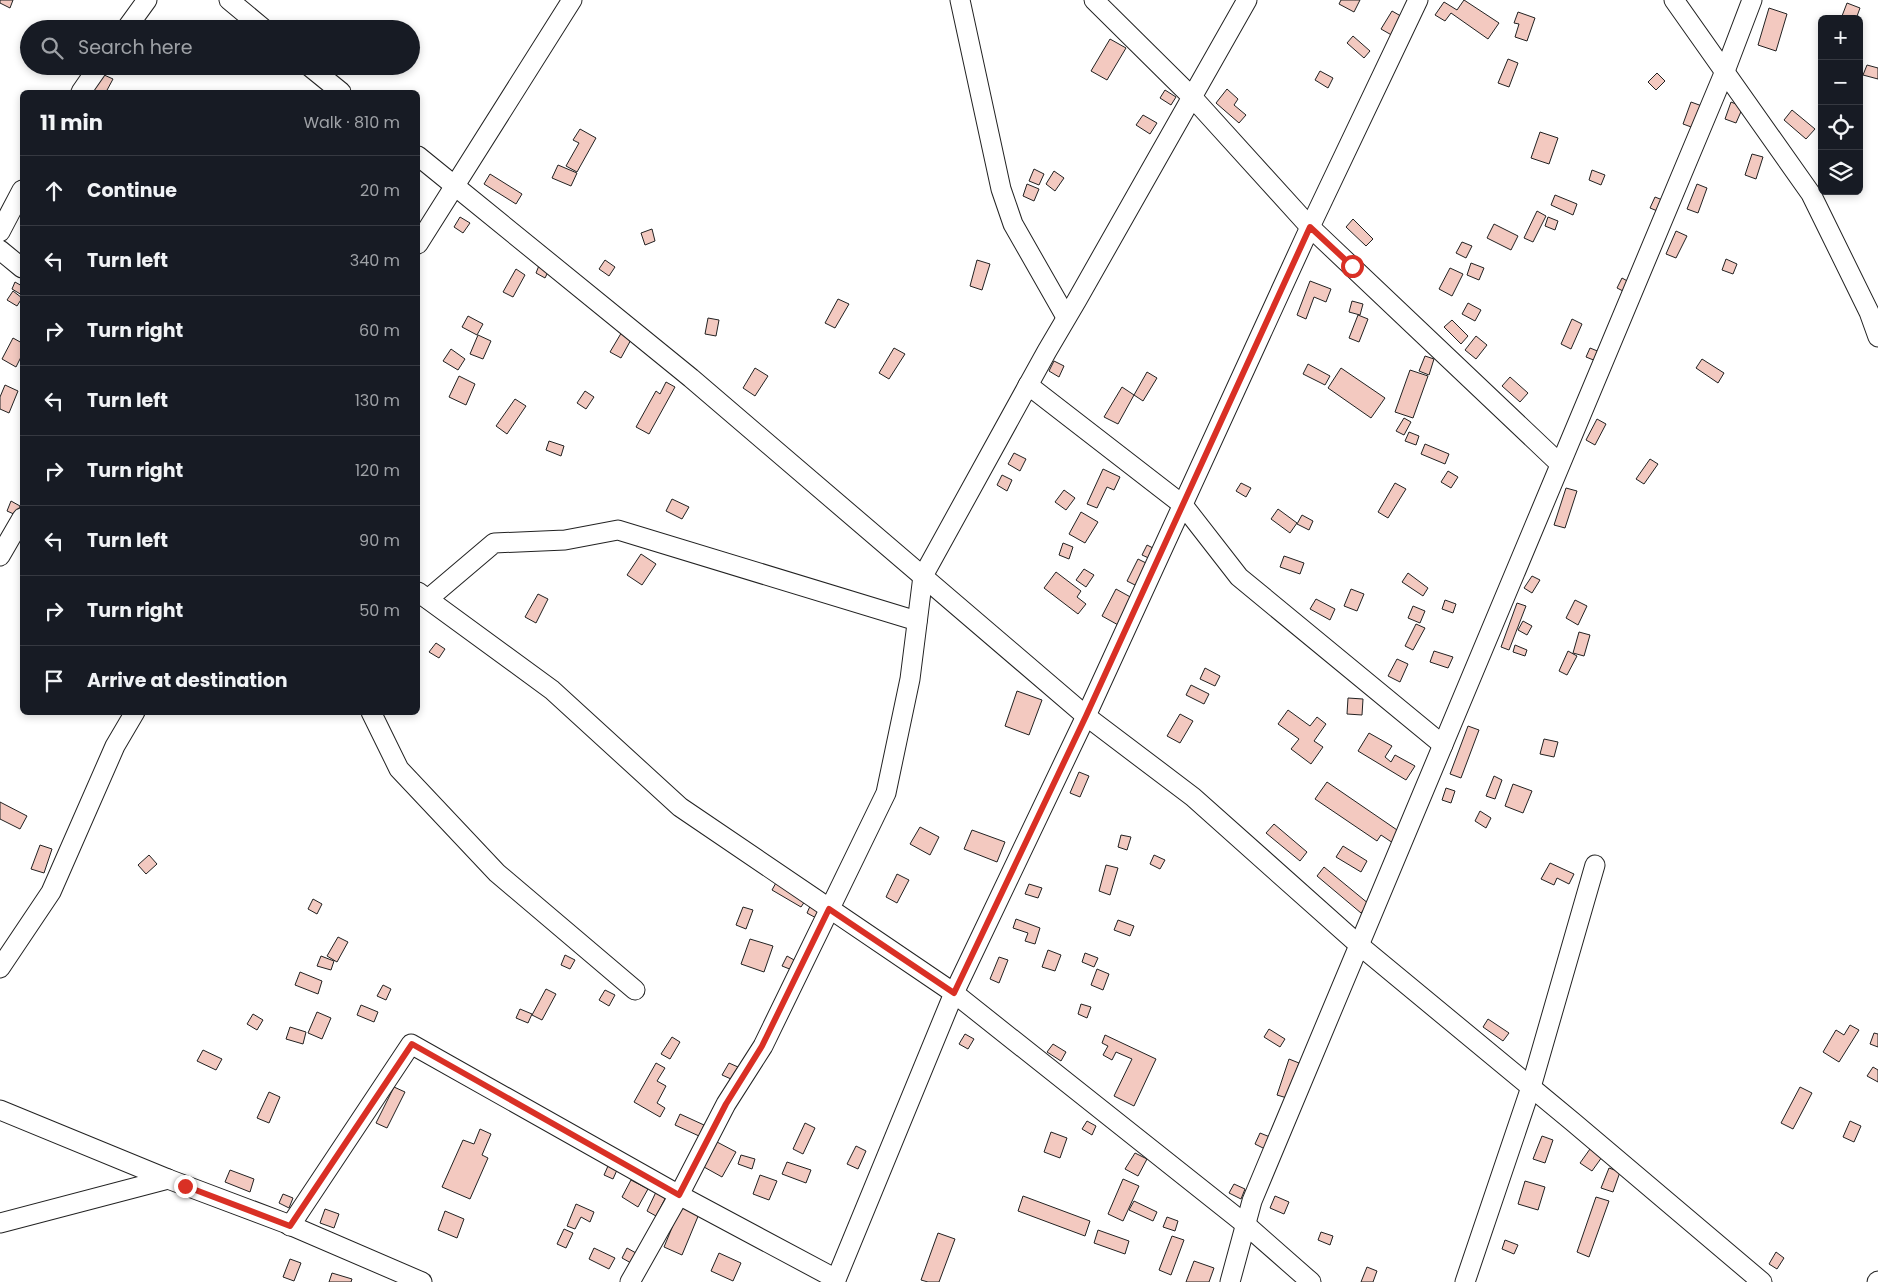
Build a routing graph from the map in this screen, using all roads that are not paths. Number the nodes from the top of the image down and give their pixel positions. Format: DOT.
graph roads {
  1 [pos="147,0"];
  2 [pos="229,0"];
  3 [pos="572,0"];
  4 [pos="960,0"];
  5 [pos="1094,0"];
  6 [pos="1247,0"];
  7 [pos="1418,0"];
  8 [pos="1674,0"];
  9 [pos="1752,0"];
  10 [pos="133,20"];
  11 [pos="253,20"];
  12 [pos="1725,70"];
  13 [pos="93,75"];
  14 [pos="320,75"];
  15 [pos="82,90"];
  16 [pos="339,90"];
  17 [pos="1192,98"];
  18 [pos="420,158"];
  19 [pos="453,186"];
  20 [pos="20,194"];
  21 [pos="1310,227"];
  22 [pos="0,232"];
  23 [pos="420,241"];
  24 [pos="0,250"];
  25 [pos="20,266"];
  26 [pos="1066,317"];
  27 [pos="1878,337"];
  28 [pos="1028,385"];
  29 [pos="1560,464"];
  30 [pos="1183,505"];
  31 [pos="20,521"];
  32 [pos="0,556"];
  33 [pos="922,576"];
  34 [pos="423,595"];
  35 [pos="917,621"];
  36 [pos="133,715"];
  37 [pos="373,715"];
  38 [pos="1086,716"];
  39 [pos="1443,746"];
  40 [pos="1595,865"];
  41 [pos="829,909"];
  42 [pos="1359,945"];
  43 [pos="0,968"];
  44 [pos="635,990"];
  45 [pos="954,993"];
  46 [pos="1531,1087"];
  47 [pos="0,1110"];
  48 [pos="168,1179"];
  49 [pos="679,1195"];
  50 [pos="0,1223"];
  51 [pos="1246,1224"];
  52 [pos="290,1226"];
  53 [pos="836,1281"];
  54 [pos="422,1282"];
  55 [pos="630,1282"];
  56 [pos="1230,1282"];
  57 [pos="1311,1282"];
  58 [pos="1465,1282"];
  59 [pos="1762,1282"];
  1 -- 10 [label="street"];
  2 -- 11 [label="street"];
  3 -- 19 [label="street"];
  4 -- 26 [label="street"];
  5 -- 17 [label="street"];
  6 -- 17 [label="street"];
  7 -- 21 [label="street"];
  8 -- 12 [label="street"];
  9 -- 12 [label="street"];
  12 -- 27 [label="street"];
  12 -- 29 [label="street"];
  13 -- 15 [label="street"];
  14 -- 16 [label="street"];
  17 -- 21 [label="street"];
  17 -- 26 [label="street"];
  18 -- 19 [label="street"];
  19 -- 23 [label="street"];
  19 -- 33 [label="street"];
  20 -- 22 [label="street"];
  21 -- 29 [label="street"];
  21 -- 30 [label="street"];
  24 -- 25 [label="street"];
  26 -- 28 [label="street"];
  28 -- 30 [label="street"];
  28 -- 33 [label="street"];
  29 -- 39 [label="street"];
  30 -- 38 [label="street"];
  30 -- 39 [label="street"];
  31 -- 32 [label="street"];
  33 -- 35 [label="street"];
  33 -- 38 [label="street"];
  34 -- 35 [label="street"];
  34 -- 41 [label="street"];
  35 -- 41 [label="street"];
  36 -- 43 [label="street"];
  37 -- 44 [label="street"];
  38 -- 42 [label="street"];
  38 -- 45 [label="street"];
  39 -- 42 [label="street"];
  40 -- 46 [label="street"];
  41 -- 45 [label="street"];
  41 -- 49 [label="street"];
  42 -- 46 [label="street"];
  42 -- 51 [label="street"];
  45 -- 51 [label="street"];
  45 -- 53 [label="street"];
  46 -- 58 [label="street"];
  46 -- 59 [label="street"];
  47 -- 48 [label="street"];
  48 -- 50 [label="street"];
  48 -- 52 [label="street"];
  49 -- 52 [label="street"];
  49 -- 53 [label="street"];
  49 -- 55 [label="street"];
  51 -- 56 [label="street"];
  51 -- 57 [label="street"];
  52 -- 54 [label="street"];
}
